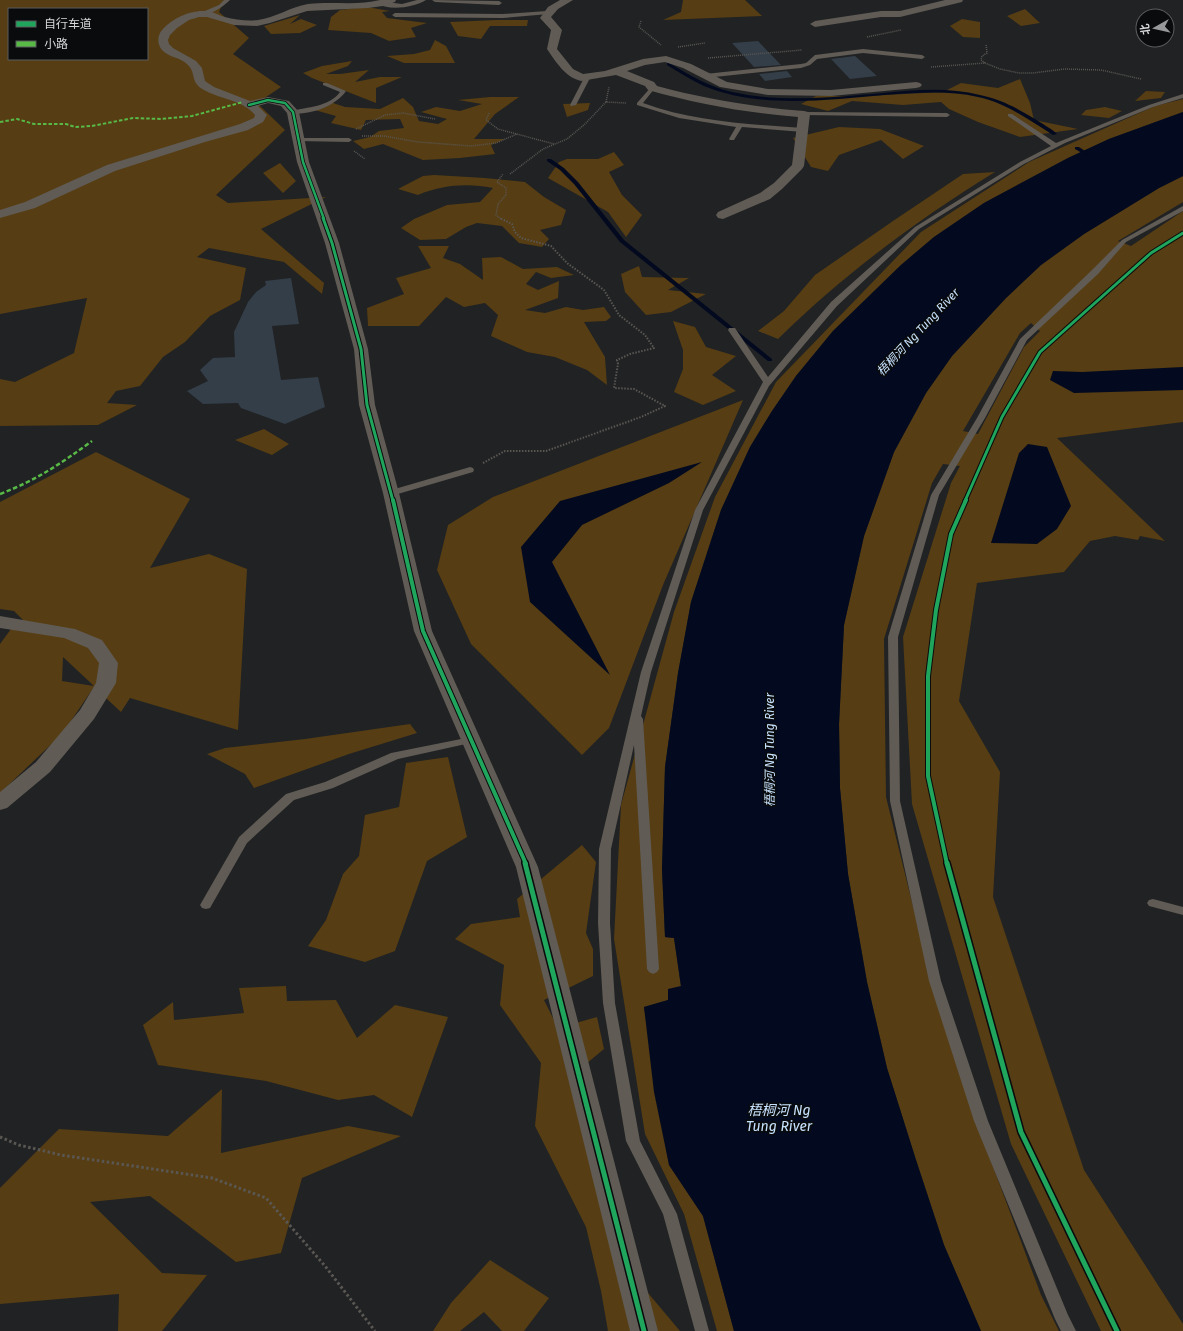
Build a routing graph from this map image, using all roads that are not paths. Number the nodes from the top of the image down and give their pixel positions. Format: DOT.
graph roads {
  1 [pos="227,0"];
  2 [pos="391,0"];
  3 [pos="423,0"];
  4 [pos="435,0"];
  5 [pos="568,0"];
  6 [pos="958,0"];
  7 [pos="378,3"];
  8 [pos="499,3"];
  9 [pos="547,13"];
  10 [pos="203,14"];
  11 [pos="395,15"];
  12 [pos="815,24"];
  13 [pos="922,57"];
  14 [pos="617,71"];
  15 [pos="705,76"];
  16 [pos="587,78"];
  17 [pos="325,84"];
  18 [pos="916,85"];
  19 [pos="652,88"];
  20 [pos="1183,96"];
  21 [pos="249,105"];
  22 [pos="572,105"];
  23 [pos="293,112"];
  24 [pos="804,114"];
  25 [pos="947,115"];
  26 [pos="1010,115"];
  27 [pos="740,125"];
  28 [pos="803,130"];
  29 [pos="732,139"];
  30 [pos="299,140"];
  31 [pos="348,140"];
  32 [pos="1056,146"];
  33 [pos="1183,208"];
  34 [pos="0,214"];
  35 [pos="723,215"];
  36 [pos="732,330"];
  37 [pos="767,382"];
  38 [pos="470,470"];
  39 [pos="391,493"];
  40 [pos="0,622"];
  41 [pos="638,707"];
  42 [pos="471,740"];
  43 [pos="0,803"];
  44 [pos="1153,903"];
  45 [pos="206,905"];
  46 [pos="1183,910"];
  47 [pos="653,969"];
  48 [pos="644,1331"];
  49 [pos="702,1331"];
  50 [pos="1068,1331"];
  1 -- 10 [label="lane"];
  2 -- 7 [label="street"];
  3 -- 7 [label="lane"];
  4 -- 8 [label="lane"];
  5 -- 9 [label="street"];
  6 -- 12 [label="street"];
  7 -- 10 [label="street"];
  9 -- 11 [label="lane"];
  9 -- 16 [label="street"];
  10 -- 21 [label="street"];
  13 -- 15 [label="lane"];
  14 -- 15 [label="street"];
  14 -- 16 [label="street"];
  14 -- 19 [label="street"];
  15 -- 18 [label="street"];
  16 -- 22 [label="lane"];
  17 -- 23 [label="lane"];
  19 -- 24 [label="street"];
  19 -- 27 [label="lane"];
  20 -- 32 [label="lane"];
  21 -- 23 [label="street"];
  21 -- 34 [label="street"];
  23 -- 30 [label="street"];
  24 -- 25 [label="lane"];
  24 -- 28 [label="street"];
  26 -- 32 [label="lane"];
  27 -- 28 [label="lane"];
  27 -- 29 [label="lane"];
  28 -- 35 [label="street"];
  30 -- 31 [label="lane"];
  30 -- 39 [label="street"];
  32 -- 37 [label="lane"];
  33 -- 50 [label="lane"];
  36 -- 37 [label="lane"];
  37 -- 41 [label="lane"];
  38 -- 39 [label="lane"];
  39 -- 42 [label="street"];
  40 -- 43 [label="street"];
  41 -- 47 [label="lane"];
  41 -- 49 [label="lane"];
  42 -- 45 [label="lane"];
  42 -- 48 [label="street"];
  44 -- 46 [label="lane"];
}
